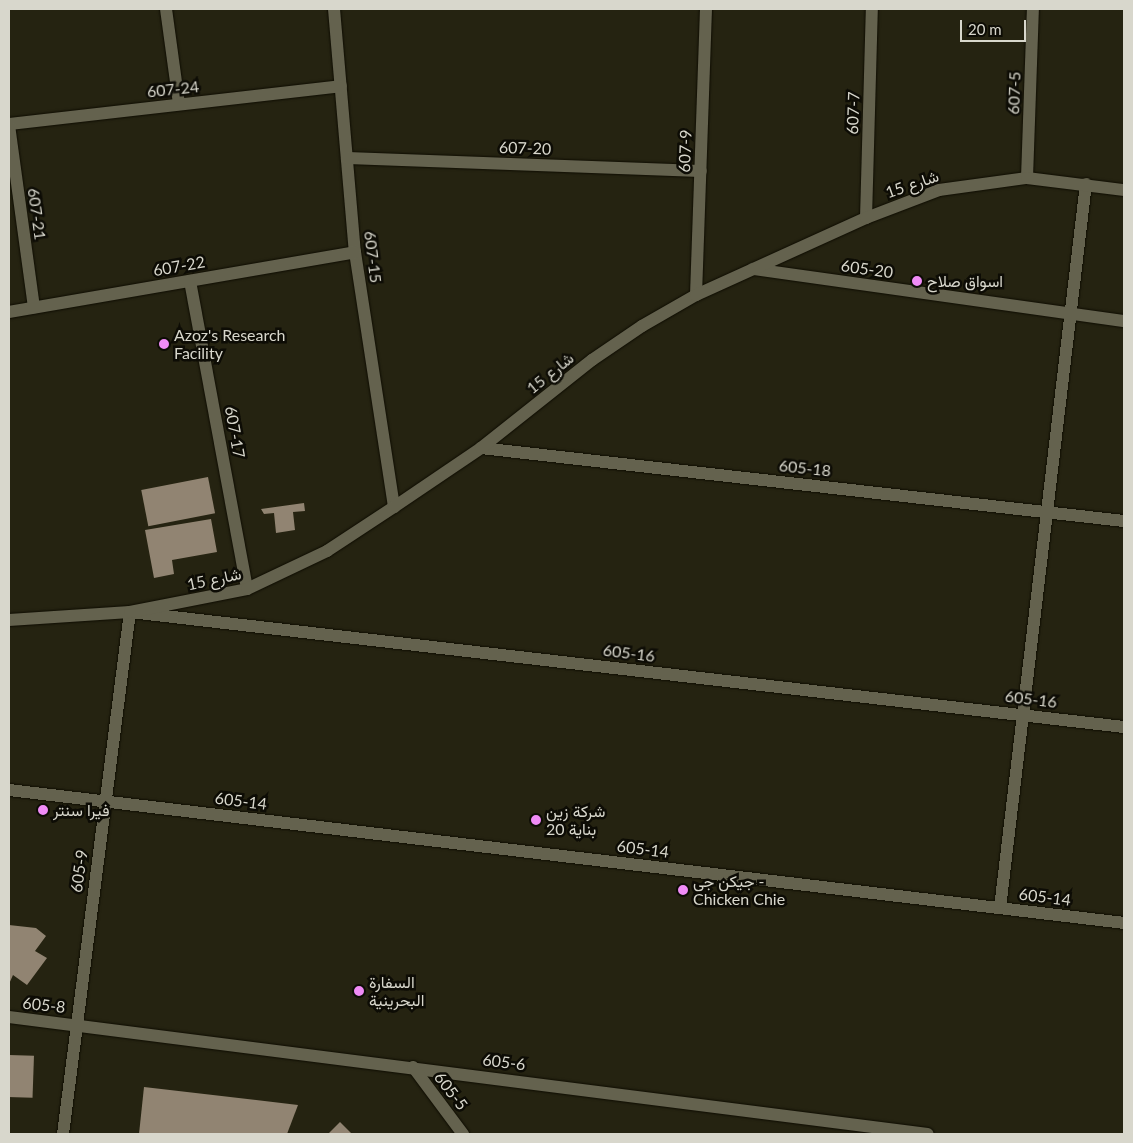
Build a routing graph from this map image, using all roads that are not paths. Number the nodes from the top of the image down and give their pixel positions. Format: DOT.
graph roads {
  1 [pos="166,9"];
  2 [pos="334,9"];
  3 [pos="706,9"];
  4 [pos="872,9"];
  5 [pos="1033,9"];
  6 [pos="341,86"];
  7 [pos="179,104"];
  8 [pos="9,124"];
  9 [pos="347,158"];
  10 [pos="701,171"];
  11 [pos="1027,178"];
  12 [pos="1086,184"];
  13 [pos="1124,190"];
  14 [pos="866,218"];
  15 [pos="355,252"];
  16 [pos="753,269"];
  17 [pos="190,280"];
  18 [pos="696,295"];
  19 [pos="34,308"];
  20 [pos="9,312"];
  21 [pos="1071,315"];
  22 [pos="1124,321"];
  23 [pos="481,448"];
  24 [pos="394,507"];
  25 [pos="1048,512"];
  26 [pos="1124,521"];
  27 [pos="247,590"];
  28 [pos="130,612"];
  29 [pos="9,620"];
  30 [pos="1023,714"];
  31 [pos="1124,727"];
  32 [pos="9,790"];
  33 [pos="106,801"];
  34 [pos="1000,908"];
  35 [pos="1124,923"];
  36 [pos="9,1017"];
  37 [pos="76,1025"];
  38 [pos="413,1067"];
  39 [pos="63,1134"];
  40 [pos="463,1134"];
  41 [pos="928,1134"];
  1 -- 7 [label="street"];
  2 -- 6 [label="street, 607-15"];
  3 -- 10 [label="street, 607-9"];
  4 -- 14 [label="street, 607-7"];
  5 -- 11 [label="street, 607-5"];
  6 -- 7 [label="street, 607-24"];
  6 -- 9 [label="street, 607-15"];
  7 -- 8 [label="street, 607-24"];
  8 -- 19 [label="street, 607-21"];
  9 -- 10 [label="street, 607-20"];
  9 -- 15 [label="street, 607-15"];
  10 -- 18 [label="street, 607-9"];
  11 -- 12 [label="street, شارع 15"];
  11 -- 14 [label="street, شارع 15"];
  12 -- 13 [label="street, شارع 15"];
  12 -- 21 [label="street"];
  14 -- 16 [label="street, شارع 15"];
  15 -- 17 [label="street, 607-22"];
  15 -- 24 [label="street, 607-15"];
  16 -- 18 [label="street, شارع 15"];
  16 -- 21 [label="street, 605-20"];
  17 -- 19 [label="street, 607-22"];
  17 -- 27 [label="street, 607-17"];
  18 -- 23 [label="street, شارع 15"];
  19 -- 20 [label="street, 607-22"];
  21 -- 22 [label="street, 605-20"];
  21 -- 25 [label="street"];
  23 -- 24 [label="street, شارع 15"];
  23 -- 25 [label="street, 605-18"];
  24 -- 27 [label="street, شارع 15"];
  25 -- 26 [label="street, 605-18"];
  25 -- 30 [label="street"];
  27 -- 28 [label="street, شارع 15"];
  28 -- 29 [label="street, شارع 15"];
  28 -- 30 [label="street, 605-16"];
  28 -- 33 [label="street, 605-9"];
  30 -- 31 [label="street, 605-16"];
  30 -- 34 [label="street"];
  32 -- 33 [label="street, 605-14"];
  33 -- 34 [label="street, 605-14"];
  33 -- 37 [label="street, 605-9"];
  34 -- 35 [label="street, 605-14"];
  36 -- 37 [label="street, 605-8"];
  37 -- 38 [label="street, 605-6"];
  37 -- 39 [label="street, 605-9"];
  38 -- 40 [label="street, 605-5"];
  38 -- 41 [label="street, 605-6"];
}
